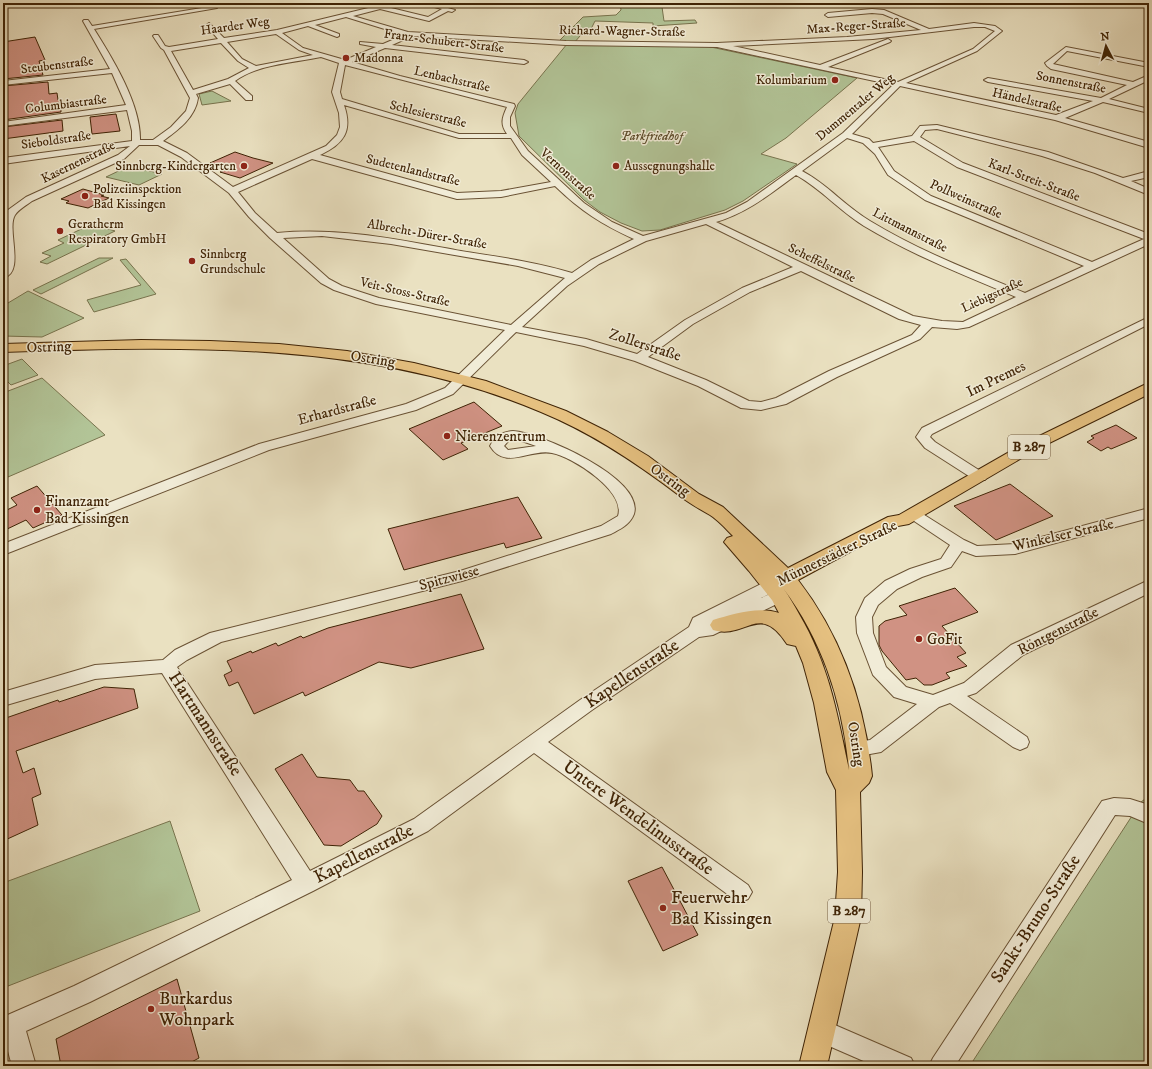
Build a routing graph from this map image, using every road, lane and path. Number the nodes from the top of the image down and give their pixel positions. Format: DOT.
graph roads {
  1 [pos="397,3"];
  2 [pos="422,3"];
  3 [pos="380,7"];
  4 [pos="214,8"];
  5 [pos="447,9"];
  6 [pos="457,10"];
  7 [pos="345,15"];
  8 [pos="828,15"];
  9 [pos="86,21"];
  10 [pos="307,24"];
  11 [pos="209,25"];
  12 [pos="91,28"];
  13 [pos="996,29"];
  14 [pos="929,31"];
  15 [pos="277,32"];
  16 [pos="412,34"];
  17 [pos="337,35"];
  18 [pos="156,36"];
  19 [pos="892,36"];
  20 [pos="222,40"];
  21 [pos="362,43"];
  22 [pos="1076,43"];
  23 [pos="717,45"];
  24 [pos="383,46"];
  25 [pos="168,48"];
  26 [pos="1066,49"];
  27 [pos="322,55"];
  28 [pos="345,62"];
  29 [pos="524,62"];
  30 [pos="1149,65"];
  31 [pos="255,68"];
  32 [pos="818,68"];
  33 [pos="113,71"];
  34 [pos="1149,77"];
  35 [pos="988,80"];
  36 [pos="231,81"];
  37 [pos="3,83"];
  38 [pos="1132,84"];
  39 [pos="897,85"];
  40 [pos="192,93"];
  41 [pos="249,98"];
  42 [pos="1102,100"];
  43 [pos="340,101"];
  44 [pos="511,106"];
  45 [pos="132,107"];
  46 [pos="1149,111"];
  47 [pos="1057,118"];
  48 [pos="3,124"];
  49 [pos="846,135"];
  50 [pos="512,136"];
  51 [pos="915,138"];
  52 [pos="156,142"];
  53 [pos="136,143"];
  54 [pos="1149,144"];
  55 [pos="870,146"];
  56 [pos="313,156"];
  57 [pos="3,160"];
  58 [pos="795,170"];
  59 [pos="1149,174"];
  60 [pos="1124,180"];
  61 [pos="557,183"];
  62 [pos="232,191"];
  63 [pos="1149,192"];
  64 [pos="707,221"];
  65 [pos="5,233"];
  66 [pos="274,236"];
  67 [pos="1149,237"];
  68 [pos="642,239"];
  69 [pos="1149,240"];
  70 [pos="1092,266"];
  71 [pos="800,268"];
  72 [pos="3,275"];
  73 [pos="574,277"];
  74 [pos="1024,297"];
  75 [pos="1149,320"];
  76 [pos="928,324"];
  77 [pos="513,329"];
  78 [pos="3,348"];
  79 [pos="638,358"];
  80 [pos="464,378"];
  81 [pos="1149,388"];
  82 [pos="551,448"];
  83 [pos="980,477"];
  84 [pos="1149,513"];
  85 [pos="908,517"];
  86 [pos="959,544"];
  87 [pos="3,550"];
  88 [pos="1149,586"];
  89 [pos="782,587"];
  90 [pos="720,625"];
  91 [pos="696,631"];
  92 [pos="167,666"];
  93 [pos="817,675"];
  94 [pos="952,695"];
  95 [pos="3,699"];
  96 [pos="933,702"];
  97 [pos="1020,742"];
  98 [pos="535,744"];
  99 [pos="859,748"];
  100 [pos="848,788"];
  101 [pos="1149,815"];
  102 [pos="306,884"];
  103 [pos="741,892"];
  104 [pos="8,1027"];
  105 [pos="821,1031"];
  106 [pos="24,1066"];
  107 [pos="813,1066"];
  108 [pos="903,1066"];
  109 [pos="941,1066"];
  1 -- 3 [label="street, Haarder Weg"];
  2 -- 5 [label="street"];
  3 -- 5 [label="street"];
  3 -- 7 [label="street, Haarder Weg"];
  4 -- 12 [label="street"];
  5 -- 6 [label="street"];
  7 -- 10 [label="street, Haarder Weg"];
  7 -- 16 [label="street, Richard-Wagner-Straße"];
  8 -- 14 [label="street"];
  9 -- 12 [label="street, Kasernenstraße"];
  10 -- 15 [label="street, Haarder Weg"];
  10 -- 17 [label="street"];
  11 -- 20 [label="street"];
  12 -- 33 [label="street, Kasernenstraße"];
  13 -- 14 [label="street, Max-Reger-Straße"];
  13 -- 39 [label="street, Dummentaler Weg"];
  14 -- 19 [label="street, Max-Reger-Straße"];
  15 -- 20 [label="street, Haarder Weg"];
  15 -- 27 [label="street, Lenbachstraße"];
  16 -- 23 [label="street, Richard-Wagner-Straße"];
  16 -- 24 [label="street"];
  18 -- 25 [label="street"];
  19 -- 23 [label="street, Max-Reger-Straße"];
  19 -- 32 [label="street"];
  20 -- 25 [label="street, Haarder Weg"];
  20 -- 31 [label="street"];
  21 -- 24 [label="street, Franz-Schubert-Straße"];
  22 -- 26 [label="street"];
  23 -- 32 [label="street, Richard-Wagner-Straße"];
  24 -- 28 [label="street"];
  24 -- 29 [label="street, Franz-Schubert-Straße"];
  25 -- 40 [label="street"];
  26 -- 30 [label="street"];
  26 -- 38 [label="street"];
  27 -- 28 [label="street, Lenbachstraße"];
  27 -- 31 [label="street"];
  28 -- 43 [label="street"];
  28 -- 44 [label="street, Lenbachstraße"];
  31 -- 36 [label="street"];
  32 -- 39 [label="street, Richard-Wagner-Straße"];
  33 -- 37 [label="street, Steubenstraße"];
  33 -- 45 [label="street, Kasernenstraße"];
  34 -- 38 [label="street"];
  35 -- 42 [label="street, Sonnenstraße"];
  36 -- 40 [label="street"];
  36 -- 41 [label="street"];
  38 -- 42 [label="street"];
  39 -- 47 [label="street, Händelstraße"];
  39 -- 49 [label="street, Dummentaler Weg"];
  40 -- 52 [label="street"];
  42 -- 46 [label="street, Sonnenstraße"];
  42 -- 47 [label="street"];
  43 -- 50 [label="street, Schlesierstraße"];
  43 -- 56 [label="street"];
  44 -- 50 [label="street, Vernonstraße"];
  45 -- 48 [label="street, Columbiastraße"];
  45 -- 53 [label="street, Kasernenstraße"];
  47 -- 54 [label="street, Händelstraße"];
  49 -- 55 [label="street, Pollweinstraße"];
  49 -- 58 [label="street, Dummentaler Weg"];
  50 -- 61 [label="street, Vernonstraße"];
  51 -- 55 [label="street"];
  51 -- 60 [label="street"];
  51 -- 67 [label="street, Karl-Streit-Straße"];
  52 -- 53 [label="street, Sieboldstraße"];
  52 -- 62 [label="street, Veit-Stoss-Straße"];
  53 -- 57 [label="street, Sieboldstraße"];
  53 -- 65 [label="street, Kasernenstraße"];
  55 -- 70 [label="street, Pollweinstraße"];
  56 -- 61 [label="street, Sudetenlandstraße"];
  56 -- 62 [label="street"];
  58 -- 64 [label="street, Dummentaler Weg"];
  58 -- 74 [label="street, Littmannstraße"];
  59 -- 60 [label="street"];
  60 -- 63 [label="street"];
  61 -- 68 [label="street, Vernonstraße"];
  62 -- 66 [label="street, Veit-Stoss-Straße"];
  64 -- 68 [label="street, Dummentaler Weg"];
  64 -- 71 [label="street, Scheffelstraße"];
  65 -- 72 [label="street, Kasernenstraße"];
  66 -- 73 [label="street, Albrecht-Dürer-Straße"];
  66 -- 77 [label="street, Veit-Stoss-Straße"];
  68 -- 73 [label="street, Erhardstraße"];
  69 -- 70 [label="street, Liebigstraße"];
  70 -- 74 [label="street, Liebigstraße"];
  71 -- 76 [label="street, Scheffelstraße"];
  71 -- 79 [label="street"];
  73 -- 77 [label="street, Erhardstraße"];
  74 -- 76 [label="street, Liebigstraße"];
  75 -- 83 [label="street, Im Premes"];
  76 -- 79 [label="street, Zollerstraße"];
  77 -- 79 [label="street, Zollerstraße"];
  77 -- 80 [label="street, Erhardstraße"];
  78 -- 80 [label="main road, Ostring"];
  80 -- 87 [label="street, Erhardstraße"];
  80 -- 89 [label="main road, Ostring"];
  81 -- 83 [label="main road, Münnerstädter Straße / B 287"];
  82 -- 92 [label="street, Spitzwiese"];
  83 -- 85 [label="main road, Münnerstädter Straße / B 287"];
  84 -- 86 [label="street, Winkelser Straße"];
  85 -- 86 [label="street, Winkelser Straße"];
  85 -- 89 [label="main road, Münnerstädter Straße / B 287"];
  86 -- 96 [label="street"];
  88 -- 94 [label="street, Röntgenstraße"];
  89 -- 90 [label="street, Kapellenstraße"];
  89 -- 91 [label="street, Kapellenstraße"];
  89 -- 93 [label="main road, Ostring / B 287"];
  89 -- 99 [label="main road, Ostring"];
  90 -- 91 [label="street, Kapellenstraße"];
  90 -- 93 [label="main road"];
  91 -- 98 [label="street, Kapellenstraße"];
  92 -- 95 [label="street, Hartmannstraße"];
  92 -- 102 [label="street, Hartmannstraße"];
  93 -- 100 [label="main road, Ostring / B 287"];
  94 -- 96 [label="street, Röntgenstraße"];
  94 -- 97 [label="street"];
  96 -- 99 [label="street, Röntgenstraße"];
  98 -- 102 [label="street, Kapellenstraße"];
  98 -- 103 [label="street, Untere Wendelinusstraße"];
  99 -- 100 [label="main road, Ostring"];
  100 -- 105 [label="main road, Ostring / B 287"];
  101 -- 109 [label="street, Sankt-Bruno-Straße"];
  102 -- 104 [label="street, Kapellenstraße"];
  104 -- 106 [label="street"];
  105 -- 107 [label="main road, Ostring / B 287"];
  105 -- 108 [label="street"];
}
